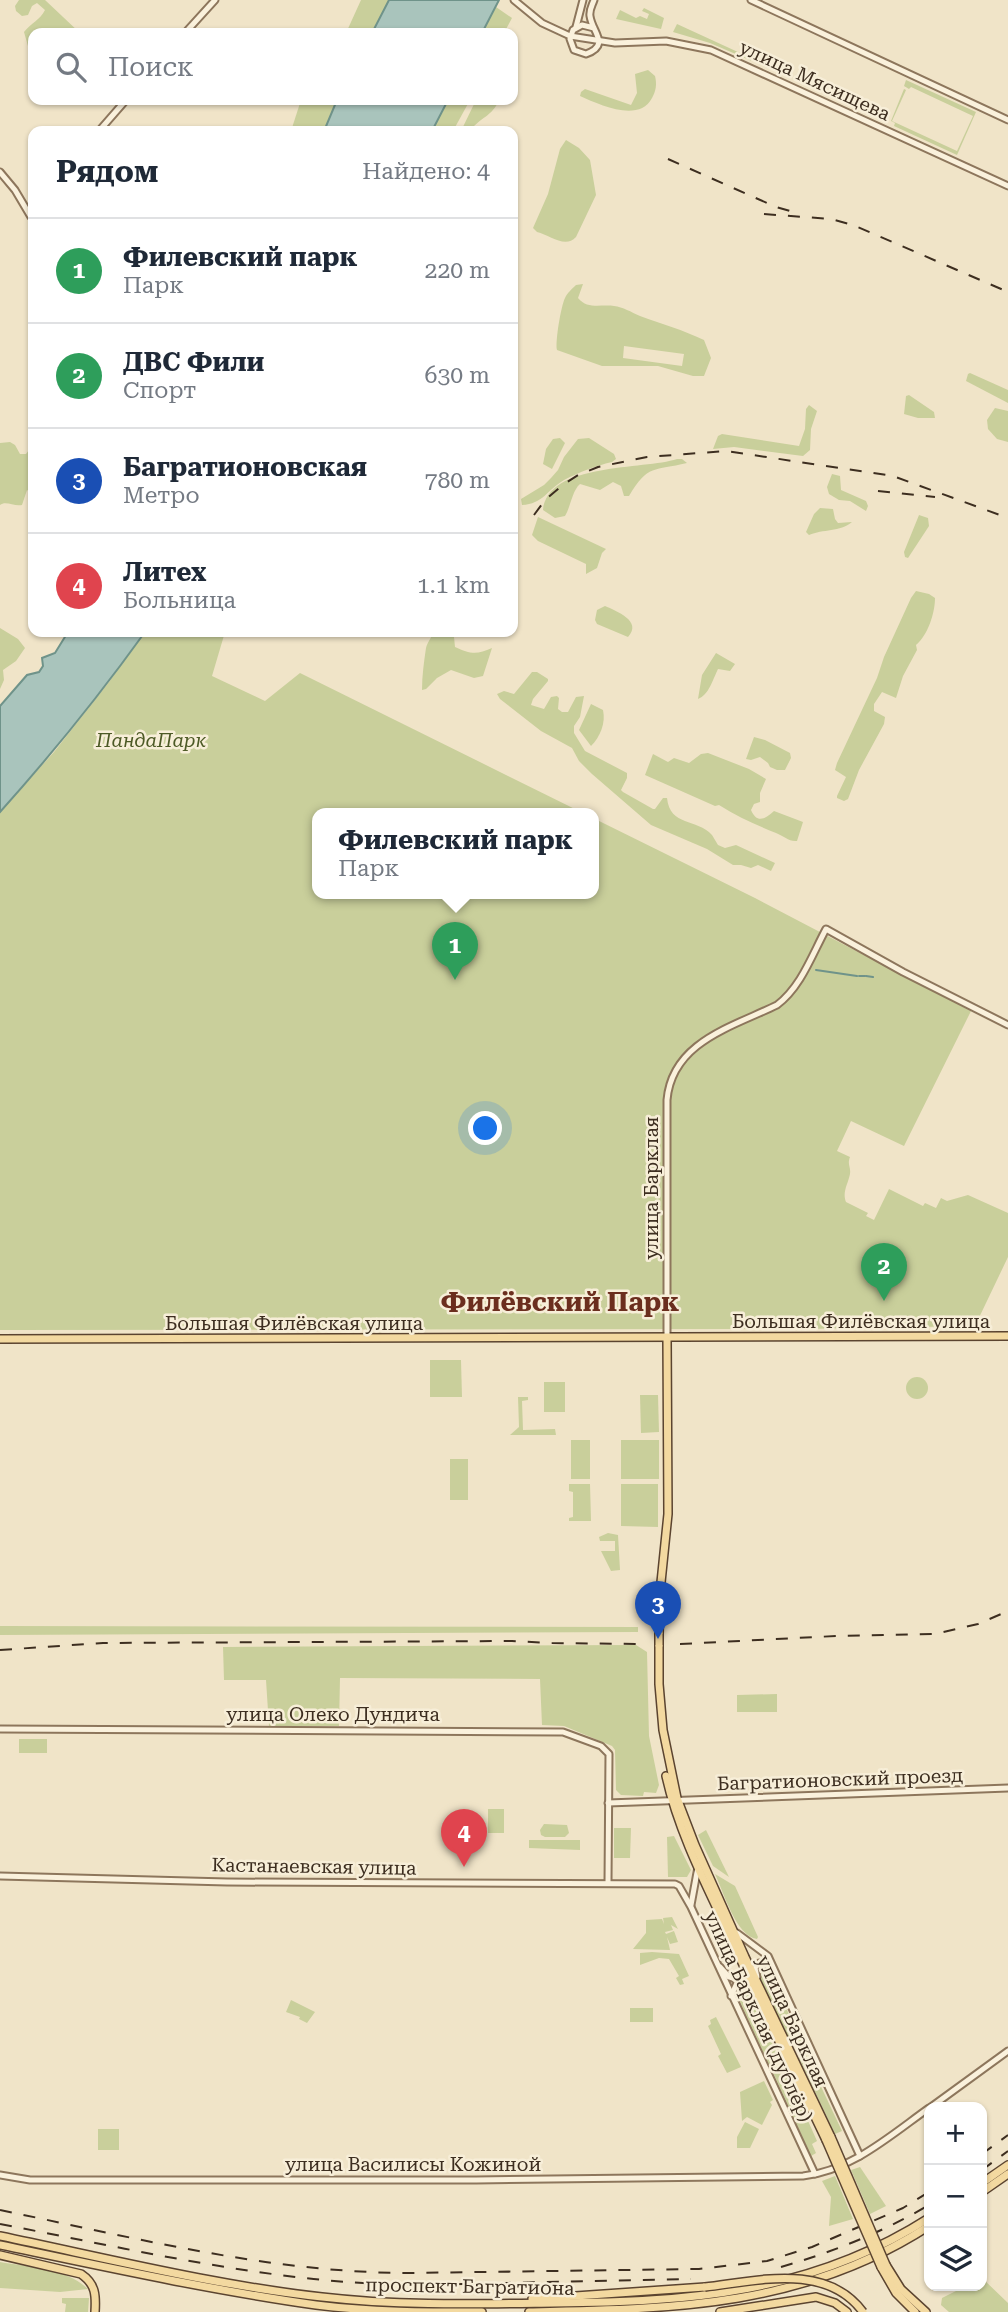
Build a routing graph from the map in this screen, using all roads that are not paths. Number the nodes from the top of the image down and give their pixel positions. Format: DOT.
graph roads {
  1 [pos="215,0"];
  2 [pos="514,0"];
  3 [pos="583,0"];
  4 [pos="594,0"];
  5 [pos="751,0"];
  6 [pos="576,27"];
  7 [pos="190,28"];
  8 [pos="594,28"];
  9 [pos="570,36"];
  10 [pos="599,42"];
  11 [pos="122,105"];
  12 [pos="1008,120"];
  13 [pos="103,126"];
  14 [pos="0,172"];
  15 [pos="1008,186"];
  16 [pos="28,209"];
  17 [pos="1008,1025"];
  18 [pos="1008,1336"];
  19 [pos="667,1338"];
  20 [pos="0,1339"];
  21 [pos="0,1729"];
  22 [pos="1008,1788"];
  23 [pos="676,1802"];
  24 [pos="608,1803"];
  25 [pos="698,1867"];
  26 [pos="0,1878"];
  27 [pos="608,1882"];
  28 [pos="691,1907"];
  29 [pos="729,1921"];
  30 [pos="713,1955"];
  31 [pos="774,1972"];
  32 [pos="741,1981"];
  33 [pos="756,1989"];
  34 [pos="732,1996"];
  35 [pos="1008,2051"];
  36 [pos="938,2102"];
  37 [pos="924,2112"];
  38 [pos="860,2156"];
  39 [pos="1008,2165"];
  40 [pos="815,2174"];
  41 [pos="1008,2174"];
  42 [pos="1,2175"];
  43 [pos="987,2180"];
  44 [pos="987,2189"];
  45 [pos="924,2221"];
  46 [pos="925,2228"];
  47 [pos="0,2236"];
  48 [pos="0,2245"];
  49 [pos="0,2255"];
  50 [pos="883,2266"];
  51 [pos="901,2298"];
  52 [pos="475,2304"];
  53 [pos="921,2311"];
  54 [pos="95,2312"];
  55 [pos="396,2312"];
  56 [pos="482,2312"];
  57 [pos="529,2312"];
  58 [pos="720,2312"];
  59 [pos="848,2312"];
  60 [pos="863,2312"];
  61 [pos="909,2312"];
  1 -- 7 [label="street"];
  2 -- 9 [label="street"];
  3 -- 6 [label="street"];
  4 -- 8 [label="street"];
  5 -- 12 [label="street"];
  6 -- 8 [label="street"];
  6 -- 9 [label="street"];
  8 -- 10 [label="street"];
  9 -- 10 [label="street"];
  9 -- 10 [label="street"];
  10 -- 15 [label="street, улица Мясищева"];
  11 -- 13 [label="street"];
  14 -- 16 [label="street"];
  17 -- 19 [label="street, улица Барклая"];
  18 -- 19 [label="main road, Большая Филёвская улица"];
  19 -- 20 [label="main road, Большая Филёвская улица"];
  19 -- 23 [label="main road, улица Барклая, bridge"];
  21 -- 24 [label="street, улица Олеко Дундича"];
  22 -- 23 [label="street, Багратионовский проезд"];
  23 -- 24 [label="street"];
  23 -- 25 [label="main road, улица Барклая"];
  23 -- 29 [label="main road, улица Барклая"];
  24 -- 27 [label="street, улица Олеко Дундича"];
  25 -- 28 [label="street, улица Барклая (дублёр)"];
  25 -- 33 [label="main road, улица Барклая"];
  26 -- 27 [label="street, Кастанаевская улица"];
  27 -- 28 [label="street, Кастанаевская улица"];
  28 -- 30 [label="street, улица Барклая (дублёр)"];
  29 -- 31 [label="street, улица Барклая (дублёр)"];
  29 -- 33 [label="main road, улица Барклая"];
  30 -- 32 [label="street"];
  30 -- 34 [label="street, улица Барклая (дублёр)"];
  31 -- 33 [label="street, улица Барклая (дублёр)"];
  31 -- 38 [label="street, улица Барклая (дублёр)"];
  32 -- 33 [label="street"];
  32 -- 34 [label="street"];
  33 -- 50 [label="main road, улица Барклая, bridge"];
  34 -- 40 [label="street, улица Барклая (дублёр)"];
  35 -- 36 [label="street, улица Василисы Кожиной"];
  37 -- 38 [label="street, улица Василисы Кожиной"];
  38 -- 40 [label="street, улица Василисы Кожиной"];
  39 -- 43 [label="main road"];
  40 -- 42 [label="street, улица Василисы Кожиной"];
  41 -- 44 [label="main road"];
  45 -- 52 [label="main road, проспект Багратиона"];
  46 -- 57 [label="main road, проспект Багратиона"];
  47 -- 52 [label="main road, проспект Багратиона"];
  48 -- 55 [label="main road, проспект Багратиона"];
  49 -- 54 [label="main road"];
  50 -- 51 [label="main road, улица Барклая"];
  50 -- 53 [label="main road, улица Барклая"];
  51 -- 53 [label="main road, улица Барклая"];
  51 -- 61 [label="main road"];
  52 -- 60 [label="main road, bridge"];
  55 -- 56 [label="main road, проспект Багратиона"];
  58 -- 59 [label="main road"];
}
